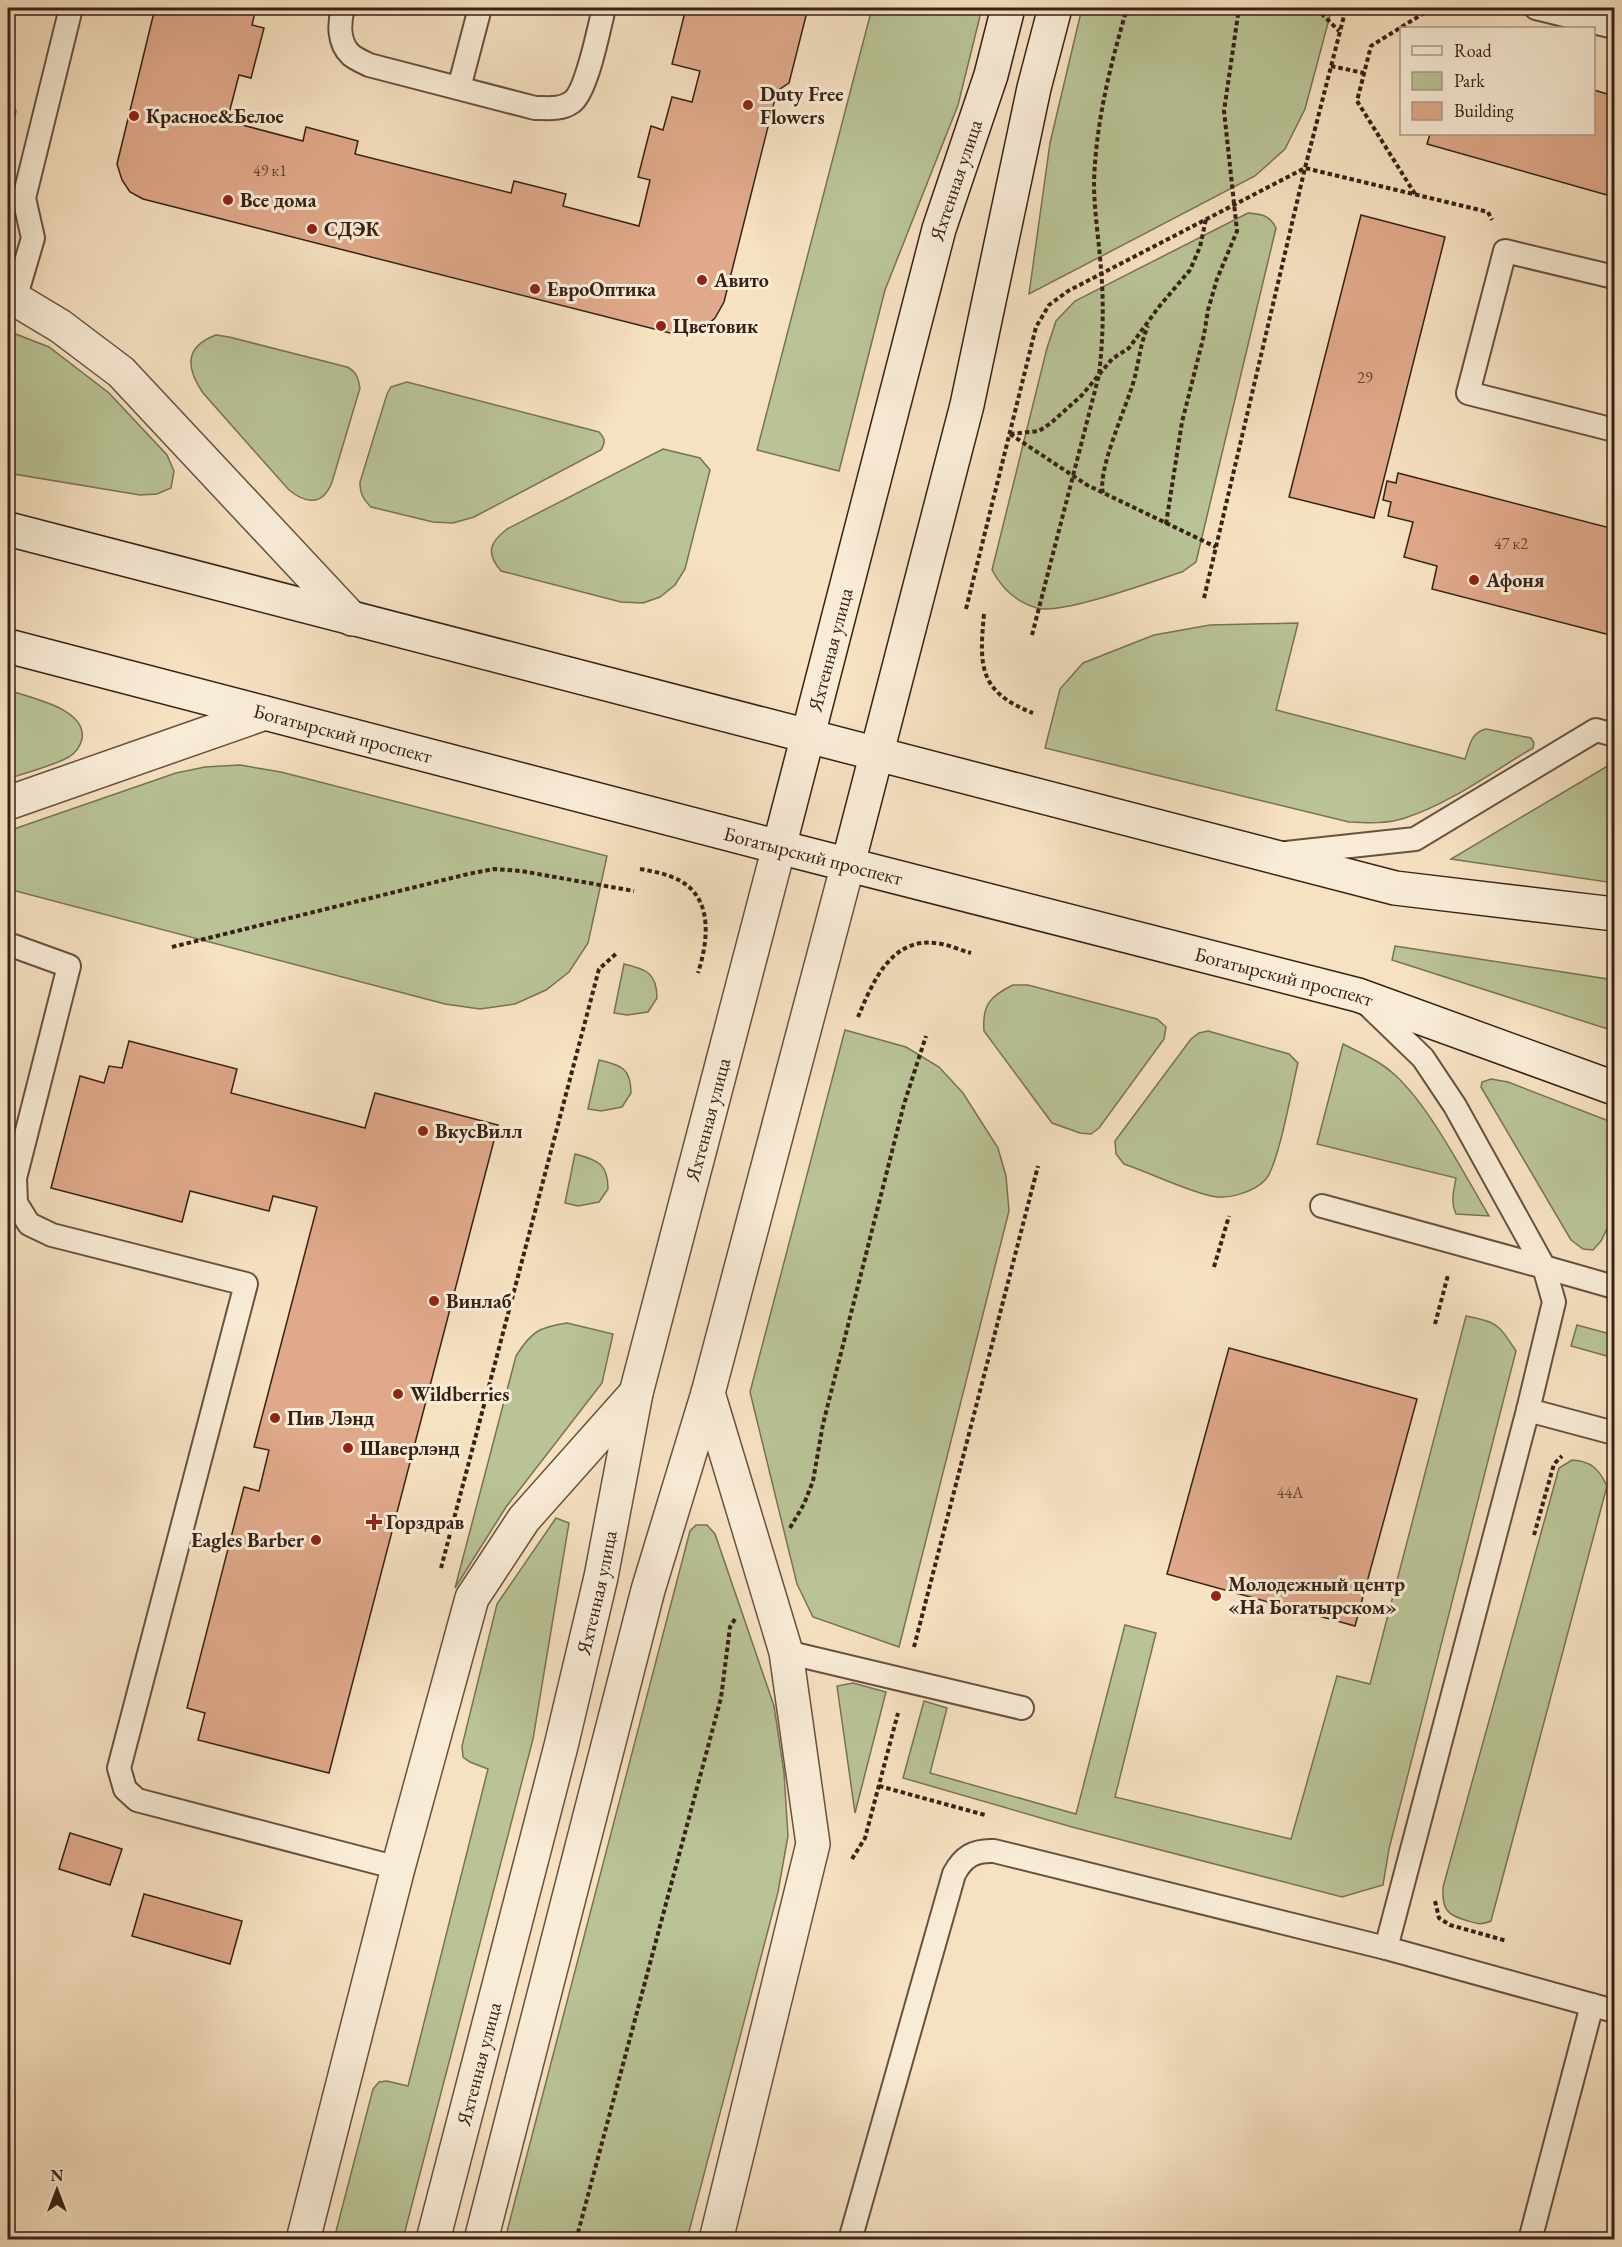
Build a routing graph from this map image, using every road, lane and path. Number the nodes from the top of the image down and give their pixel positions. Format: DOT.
graph roads {
  1 [pos="71,8"];
  2 [pos="343,8"];
  3 [pos="480,8"];
  4 [pos="604,8"];
  5 [pos="1008,8"];
  6 [pos="1055,8"];
  7 [pos="1127,8"];
  8 [pos="1239,8"];
  9 [pos="1316,8"];
  10 [pos="1346,8"];
  11 [pos="1432,8"];
  12 [pos="1536,8"];
  13 [pos="1402,27"];
  14 [pos="1614,27"];
  15 [pos="1400,28"];
  16 [pos="1340,32"];
  17 [pos="1331,66"];
  18 [pos="1364,74"];
  19 [pos="459,88"];
  20 [pos="1305,168"];
  21 [pos="1416,194"];
  22 [pos="1233,205"];
  23 [pos="1206,219"];
  24 [pos="1505,251"];
  25 [pos="1101,273"];
  26 [pos="1614,277"];
  27 [pos="11,298"];
  28 [pos="1152,317"];
  29 [pos="1099,375"];
  30 [pos="1614,430"];
  31 [pos="1010,434"];
  32 [pos="1074,476"];
  33 [pos="1103,493"];
  34 [pos="1166,524"];
  35 [pos="8,529"];
  36 [pos="1216,547"];
  37 [pos="1204,598"];
  38 [pos="966,609"];
  39 [pos="984,614"];
  40 [pos="352,620"];
  41 [pos="1032,635"];
  42 [pos="8,645"];
  43 [pos="265,714"];
  44 [pos="1033,714"];
  45 [pos="1605,732"];
  46 [pos="807,737"];
  47 [pos="876,754"];
  48 [pos="8,803"];
  49 [pos="779,847"];
  50 [pos="1269,855"];
  51 [pos="848,864"];
  52 [pos="640,869"];
  53 [pos="634,891"];
  54 [pos="1614,914"];
  55 [pos="8,944"];
  56 [pos="172,947"];
  57 [pos="971,953"];
  58 [pos="698,973"];
  59 [pos="1358,995"];
  60 [pos="858,1017"];
  61 [pos="1614,1088"];
  62 [pos="1038,1166"];
  63 [pos="1322,1206"];
  64 [pos="1229,1216"];
  65 [pos="1214,1267"];
  66 [pos="1544,1268"];
  67 [pos="1448,1275"];
  68 [pos="1614,1287"];
  69 [pos="1435,1324"];
  70 [pos="636,1393"];
  71 [pos="708,1393"];
  72 [pos="1528,1410"];
  73 [pos="1614,1433"];
  74 [pos="1565,1453"];
  75 [pos="1532,1543"];
  76 [pos="786,1652"];
  77 [pos="906,1679"];
  78 [pos="1022,1708"];
  79 [pos="866,1838"];
  80 [pos="398,1868"];
  81 [pos="1435,1898"];
  82 [pos="1507,1941"];
  83 [pos="1386,1948"];
  84 [pos="1592,2005"];
  85 [pos="1614,2011"];
  86 [pos="303,2240"];
  87 [pos="433,2240"];
  88 [pos="481,2240"];
  89 [pos="716,2240"];
  90 [pos="850,2240"];
  91 [pos="1530,2240"];
  1 -- 27 [label="lane"];
  2 -- 19 [label="lane"];
  3 -- 19 [label="lane"];
  4 -- 19 [label="lane"];
  5 -- 46 [label="street, Яхтенная улица"];
  6 -- 47 [label="street"];
  7 -- 25 [label="path"];
  8 -- 22 [label="path"];
  9 -- 16 [label="path"];
  10 -- 16 [label="path"];
  11 -- 13 [label="path"];
  12 -- 14 [label="lane"];
  15 -- 18 [label="path"];
  16 -- 17 [label="path"];
  17 -- 18 [label="path"];
  17 -- 20 [label="path"];
  18 -- 21 [label="path"];
  20 -- 21 [label="path"];
  20 -- 22 [label="path"];
  20 -- 36 [label="path"];
  21 -- 24 [label="path"];
  22 -- 23 [label="path"];
  22 -- 34 [label="path"];
  23 -- 25 [label="path"];
  23 -- 28 [label="path"];
  24 -- 26 [label="lane"];
  24 -- 30 [label="lane"];
  25 -- 29 [label="path"];
  25 -- 31 [label="path"];
  27 -- 40 [label="street"];
  28 -- 29 [label="path"];
  28 -- 33 [label="path"];
  29 -- 31 [label="path"];
  29 -- 32 [label="path"];
  31 -- 32 [label="path"];
  31 -- 38 [label="path"];
  32 -- 33 [label="path"];
  32 -- 41 [label="path"];
  33 -- 34 [label="path"];
  34 -- 36 [label="path"];
  35 -- 40 [label="street"];
  36 -- 37 [label="path"];
  39 -- 44 [label="path"];
  40 -- 46 [label="street"];
  42 -- 43 [label="street, Богатырский проспект"];
  43 -- 48 [label="street"];
  43 -- 49 [label="street, Богатырский проспект"];
  45 -- 50 [label="lane"];
  46 -- 47 [label="street"];
  46 -- 49 [label="street, Яхтенная улица"];
  47 -- 50 [label="street"];
  47 -- 51 [label="street"];
  49 -- 51 [label="street, Богатырский проспект"];
  49 -- 70 [label="street, Яхтенная улица"];
  50 -- 54 [label="street"];
  51 -- 59 [label="street, Богатырский проспект"];
  51 -- 71 [label="street"];
  52 -- 58 [label="path"];
  53 -- 56 [label="path"];
  55 -- 80 [label="lane"];
  57 -- 60 [label="path"];
  59 -- 61 [label="street, Богатырский проспект"];
  59 -- 66 [label="lane"];
  62 -- 77 [label="path"];
  63 -- 66 [label="lane"];
  64 -- 65 [label="path"];
  66 -- 68 [label="lane"];
  66 -- 72 [label="lane"];
  67 -- 69 [label="path"];
  70 -- 80 [label="street"];
  70 -- 87 [label="street, Яхтенная улица"];
  71 -- 76 [label="street"];
  71 -- 88 [label="street"];
  72 -- 73 [label="lane"];
  72 -- 83 [label="lane"];
  74 -- 75 [label="path"];
  76 -- 77 [label="lane"];
  76 -- 89 [label="street"];
  77 -- 78 [label="lane"];
  77 -- 79 [label="path"];
  80 -- 86 [label="street"];
  81 -- 82 [label="path"];
  83 -- 84 [label="lane"];
  83 -- 90 [label="lane"];
  84 -- 85 [label="lane"];
  84 -- 91 [label="lane"];
}
